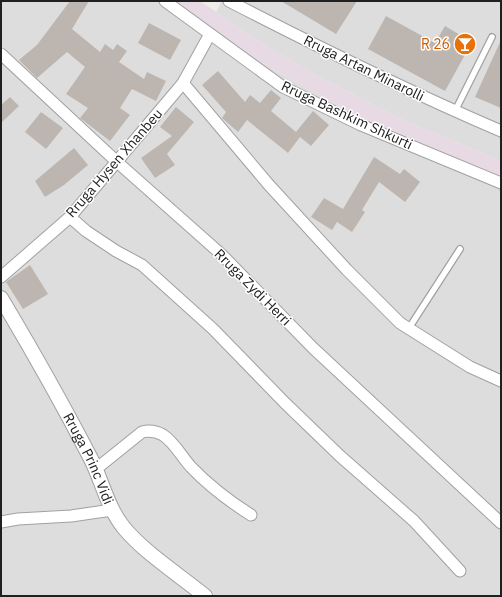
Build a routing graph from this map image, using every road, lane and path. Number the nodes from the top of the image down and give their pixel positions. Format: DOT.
graph roads {
  1 [pos="165,1"];
  2 [pos="229,1"];
  3 [pos="210,34"];
  4 [pos="492,37"];
  5 [pos="1,54"];
  6 [pos="183,83"];
  7 [pos="456,111"];
  8 [pos="501,131"];
  9 [pos="116,161"];
  10 [pos="501,183"];
  11 [pos="70,217"];
  12 [pos="460,249"];
  13 [pos="1,277"];
  14 [pos="2,303"];
  15 [pos="409,328"];
  16 [pos="501,381"];
  17 [pos="96,469"];
  18 [pos="112,510"];
  19 [pos="251,515"];
  20 [pos="1,522"];
  21 [pos="501,523"];
  22 [pos="460,571"];
  23 [pos="199,594"];
  1 -- 3 [label="street, Rruga Bashkim Shkurti"];
  2 -- 7 [label="street, Rruga Artan Minarolli"];
  3 -- 6 [label="street, Rruga Hysen Xhanbeu"];
  3 -- 10 [label="street, Rruga Bashkim Shkurti"];
  4 -- 7 [label="lane"];
  5 -- 9 [label="street, Rruga Zydi Herri"];
  6 -- 9 [label="street, Rruga Hysen Xhanbeu"];
  6 -- 15 [label="street"];
  7 -- 8 [label="street, Rruga Artan Minarolli"];
  9 -- 11 [label="street, Rruga Hysen Xhanbeu"];
  9 -- 21 [label="street, Rruga Zydi Herri"];
  11 -- 13 [label="street, Rruga Hysen Xhanbeu"];
  11 -- 22 [label="street"];
  12 -- 15 [label="lane"];
  14 -- 17 [label="street, Rruga Princ Vidi"];
  15 -- 16 [label="street"];
  17 -- 18 [label="street, Rruga Princ Vidi"];
  17 -- 19 [label="street"];
  18 -- 20 [label="street"];
  18 -- 23 [label="street, Rruga Princ Vidi"];
}
